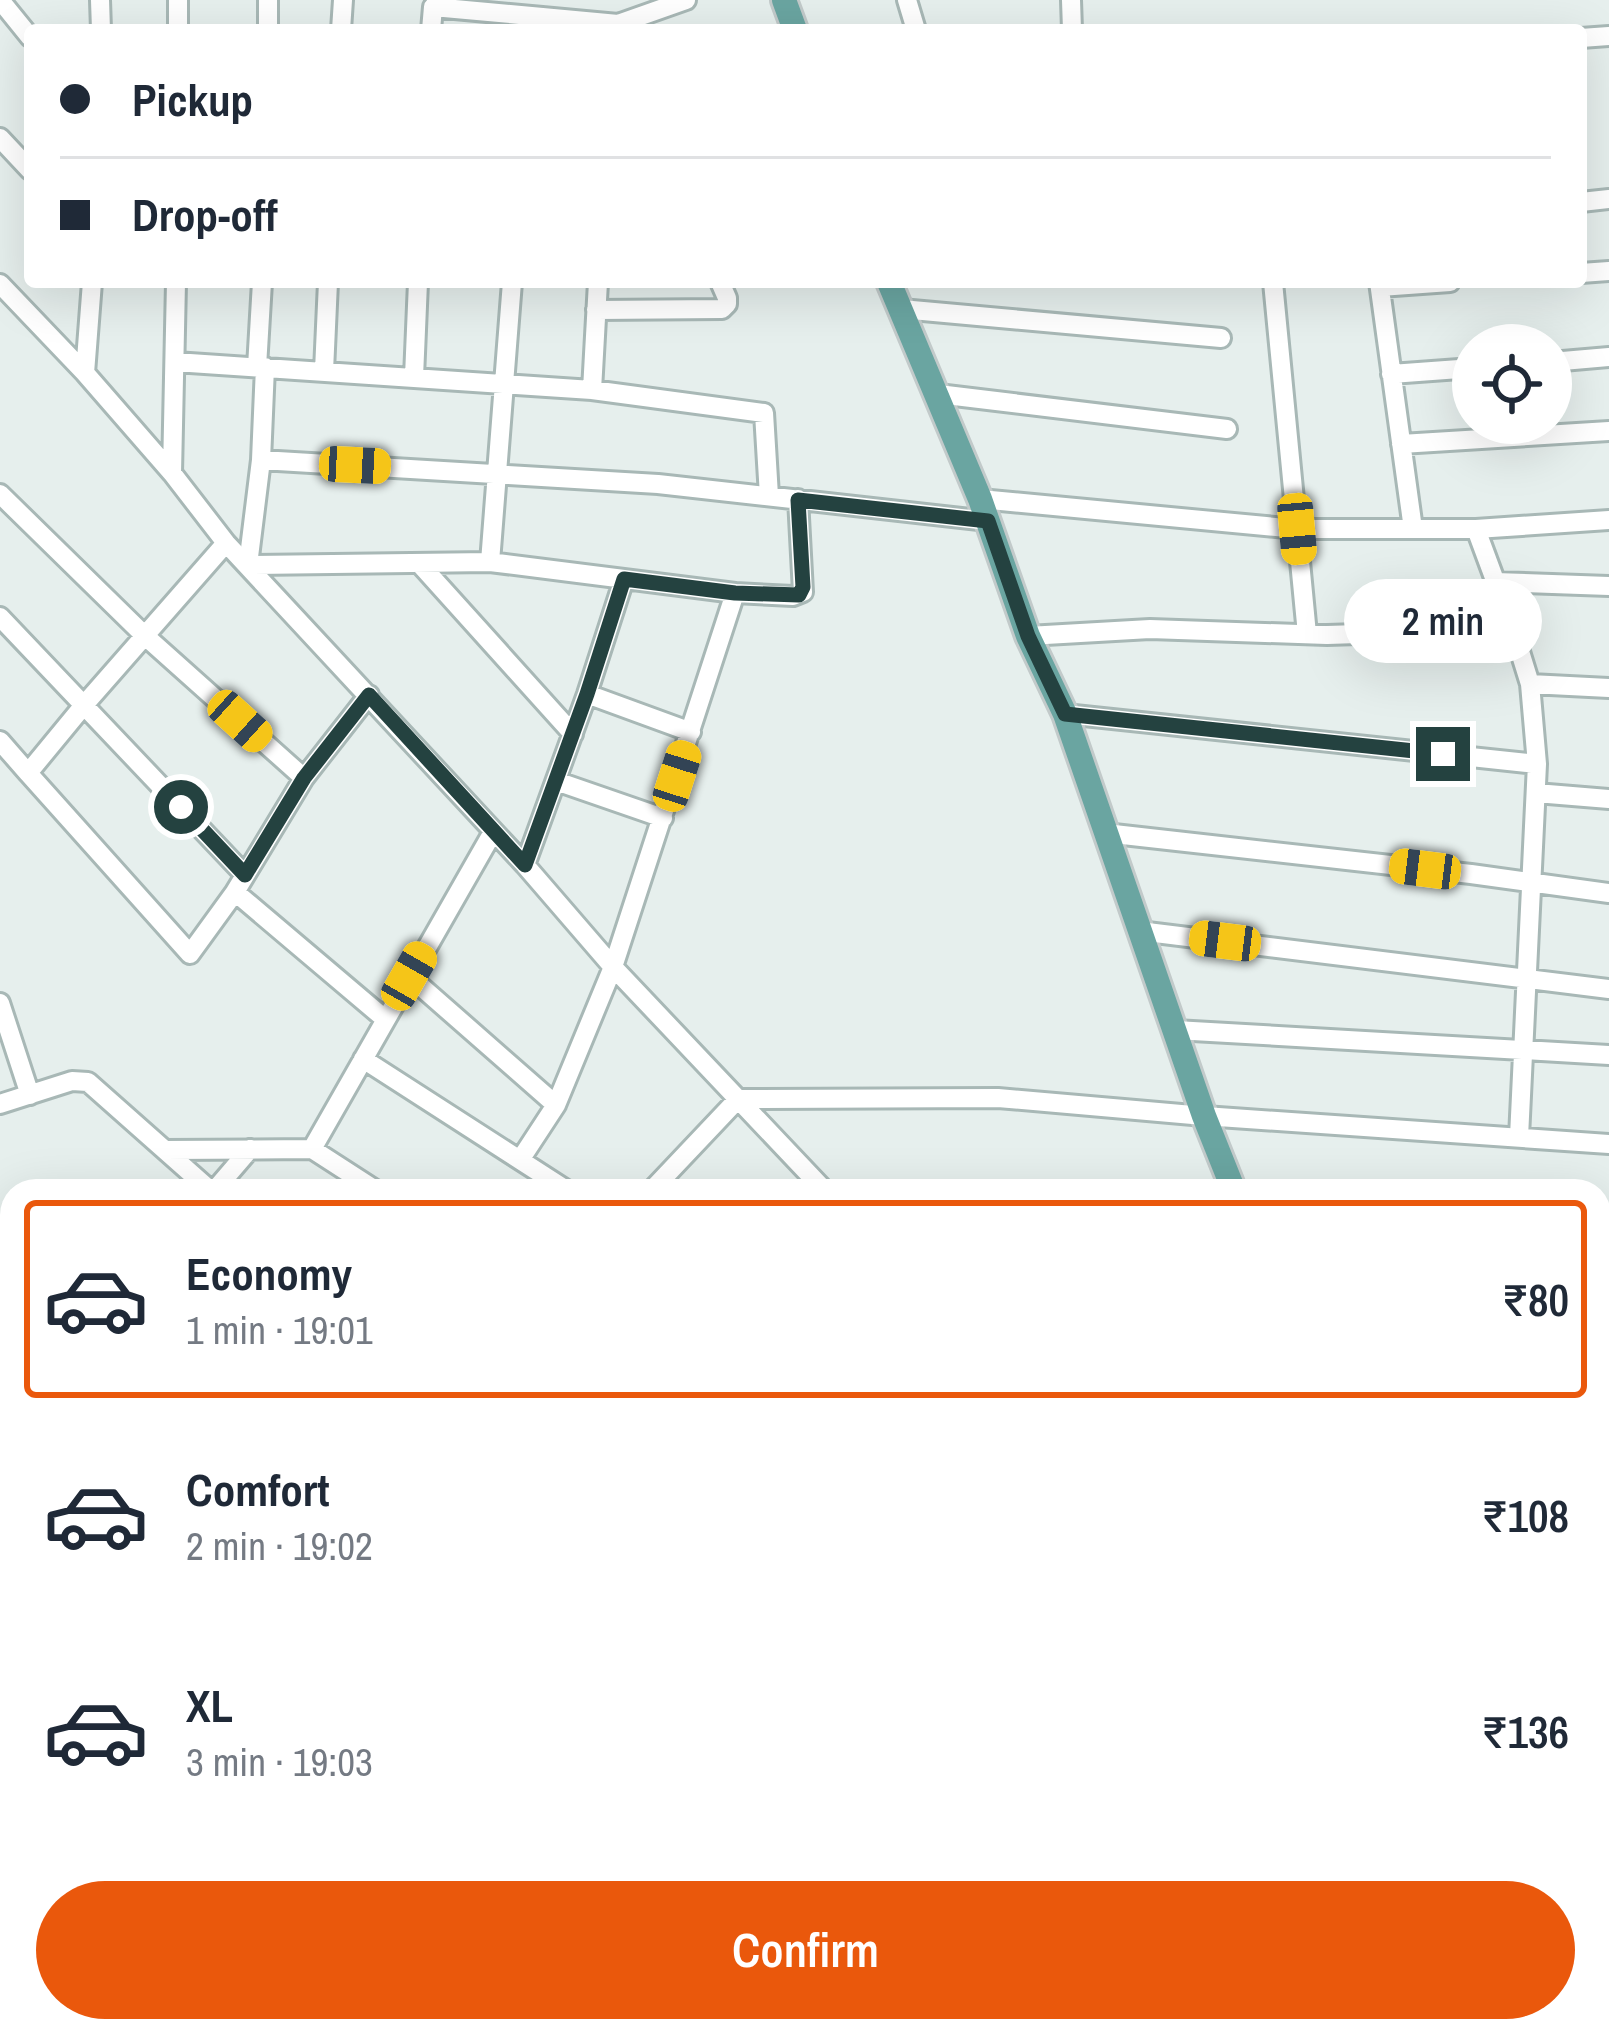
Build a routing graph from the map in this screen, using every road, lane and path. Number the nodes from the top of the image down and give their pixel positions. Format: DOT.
graph roads {
  1 [pos="0,0"];
  2 [pos="686,0"];
  3 [pos="433,3"];
  4 [pos="523,23"];
  5 [pos="626,24"];
  6 [pos="24,30"];
  7 [pos="0,138"];
  8 [pos="24,164"];
  9 [pos="0,284"];
  10 [pos="92,288"];
  11 [pos="176,288"];
  12 [pos="262,288"];
  13 [pos="328,288"];
  14 [pos="418,288"];
  15 [pos="511,288"];
  16 [pos="598,288"];
  17 [pos="723,288"];
  18 [pos="892,288"];
  19 [pos="1274,288"];
  20 [pos="1380,288"];
  21 [pos="901,309"];
  22 [pos="596,310"];
  23 [pos="1221,338"];
  24 [pos="1609,358"];
  25 [pos="1572,361"];
  26 [pos="175,362"];
  27 [pos="261,367"];
  28 [pos="1452,370"];
  29 [pos="324,371"];
  30 [pos="85,374"];
  31 [pos="1391,374"];
  32 [pos="414,377"];
  33 [pos="503,382"];
  34 [pos="592,390"];
  35 [pos="938,394"];
  36 [pos="1227,429"];
  37 [pos="1609,431"];
  38 [pos="1401,444"];
  39 [pos="261,460"];
  40 [pos="172,472"];
  41 [pos="496,474"];
  42 [pos="0,494"];
  43 [pos="770,496"];
  44 [pos="798,500"];
  45 [pos="984,510"];
  46 [pos="1609,520"];
  47 [pos="1297,529"];
  48 [pos="1413,529"];
  49 [pos="1476,530"];
  50 [pos="226,543"];
  51 [pos="490,562"];
  52 [pos="419,563"];
  53 [pos="248,565"];
  54 [pos="624,579"];
  55 [pos="1496,582"];
  56 [pos="1609,586"];
  57 [pos="735,593"];
  58 [pos="0,617"];
  59 [pos="1513,628"];
  60 [pos="1307,634"];
  61 [pos="144,635"];
  62 [pos="1028,636"];
  63 [pos="1529,684"];
  64 [pos="1609,688"];
  65 [pos="587,694"];
  66 [pos="369,695"];
  67 [pos="84,705"];
  68 [pos="1065,714"];
  69 [pos="692,732"];
  70 [pos="573,734"];
  71 [pos="0,740"];
  72 [pos="1538,764"];
  73 [pos="28,773"];
  74 [pos="304,778"];
  75 [pos="556,782"];
  76 [pos="1536,793"];
  77 [pos="1609,799"];
  78 [pos="663,818"];
  79 [pos="493,832"];
  80 [pos="1105,833"];
  81 [pos="525,865"];
  82 [pos="1532,883"];
  83 [pos="240,884"];
  84 [pos="1609,893"];
  85 [pos="1139,931"];
  86 [pos="613,968"];
  87 [pos="409,976"];
  88 [pos="1525,979"];
  89 [pos="1609,989"];
  90 [pos="0,1003"];
  91 [pos="385,1019"];
  92 [pos="1175,1030"];
  93 [pos="1522,1050"];
  94 [pos="1609,1055"];
  95 [pos="363,1059"];
  96 [pos="30,1095"];
  97 [pos="738,1099"];
  98 [pos="0,1104"];
  99 [pos="556,1105"];
  100 [pos="1204,1116"];
  101 [pos="1519,1137"];
  102 [pos="1609,1144"];
  103 [pos="250,1149"];
  104 [pos="312,1149"];
  105 [pos="165,1150"];
  106 [pos="520,1160"];
  107 [pos="199,1179"];
  108 [pos="224,1179"];
  109 [pos="358,1179"];
  110 [pos="543,1179"];
  111 [pos="662,1179"];
  112 [pos="814,1179"];
  113 [pos="1229,1179"];
  1 -- 6 [label="street"];
  2 -- 5 [label="street"];
  3 -- 4 [label="street"];
  7 -- 8 [label="street"];
  9 -- 30 [label="street"];
  10 -- 30 [label="street"];
  11 -- 26 [label="street"];
  12 -- 27 [label="street"];
  13 -- 29 [label="street"];
  14 -- 32 [label="street"];
  15 -- 33 [label="street"];
  16 -- 22 [label="street"];
  17 -- 22 [label="street"];
  18 -- 21 [label="main road"];
  19 -- 47 [label="street"];
  20 -- 31 [label="street"];
  21 -- 23 [label="street"];
  21 -- 35 [label="main road"];
  22 -- 34 [label="street"];
  24 -- 25 [label="street"];
  26 -- 27 [label="street"];
  26 -- 40 [label="street"];
  27 -- 29 [label="street"];
  27 -- 39 [label="street"];
  28 -- 31 [label="street"];
  29 -- 32 [label="street"];
  30 -- 40 [label="street"];
  31 -- 38 [label="street"];
  32 -- 33 [label="street"];
  33 -- 34 [label="street"];
  33 -- 41 [label="street"];
  34 -- 43 [label="street"];
  35 -- 36 [label="street"];
  35 -- 45 [label="main road"];
  37 -- 38 [label="street"];
  38 -- 48 [label="street"];
  39 -- 41 [label="street"];
  39 -- 53 [label="street"];
  40 -- 50 [label="street"];
  41 -- 43 [label="street"];
  41 -- 51 [label="street"];
  42 -- 61 [label="street"];
  43 -- 44 [label="street"];
  44 -- 45 [label="street"];
  44 -- 57 [label="street"];
  45 -- 47 [label="street"];
  45 -- 62 [label="main road"];
  46 -- 49 [label="street"];
  47 -- 48 [label="street"];
  47 -- 60 [label="street"];
  48 -- 49 [label="street"];
  49 -- 55 [label="street"];
  50 -- 53 [label="street"];
  50 -- 61 [label="street"];
  51 -- 52 [label="street"];
  51 -- 54 [label="street"];
  52 -- 53 [label="street"];
  52 -- 70 [label="street"];
  53 -- 66 [label="street"];
  54 -- 57 [label="street"];
  54 -- 65 [label="street"];
  55 -- 56 [label="street"];
  55 -- 59 [label="street"];
  57 -- 69 [label="street"];
  58 -- 67 [label="street"];
  59 -- 60 [label="street"];
  59 -- 63 [label="street"];
  60 -- 62 [label="street"];
  61 -- 67 [label="street"];
  61 -- 74 [label="street"];
  62 -- 68 [label="main road"];
  63 -- 64 [label="street"];
  63 -- 72 [label="street"];
  65 -- 69 [label="street"];
  65 -- 70 [label="street"];
  66 -- 74 [label="street"];
  66 -- 79 [label="street"];
  67 -- 73 [label="street"];
  67 -- 83 [label="street"];
  68 -- 72 [label="street"];
  68 -- 80 [label="main road"];
  69 -- 78 [label="street"];
  70 -- 75 [label="street"];
  71 -- 73 [label="street"];
  72 -- 76 [label="street"];
  73 -- 83 [label="street"];
  74 -- 83 [label="street"];
  75 -- 78 [label="street"];
  75 -- 81 [label="street"];
  76 -- 77 [label="street"];
  76 -- 82 [label="street"];
  78 -- 86 [label="street"];
  79 -- 81 [label="street"];
  79 -- 87 [label="street"];
  80 -- 82 [label="street"];
  80 -- 85 [label="main road"];
  81 -- 86 [label="street"];
  82 -- 84 [label="street"];
  82 -- 88 [label="street"];
  83 -- 91 [label="street"];
  85 -- 88 [label="street"];
  85 -- 92 [label="main road"];
  86 -- 97 [label="street"];
  86 -- 99 [label="street"];
  87 -- 91 [label="street"];
  87 -- 99 [label="street"];
  88 -- 89 [label="street"];
  88 -- 93 [label="street"];
  90 -- 96 [label="street"];
  91 -- 95 [label="street"];
  92 -- 93 [label="street"];
  92 -- 100 [label="main road"];
  93 -- 94 [label="street"];
  93 -- 101 [label="street"];
  95 -- 104 [label="street"];
  95 -- 106 [label="street"];
  96 -- 98 [label="street"];
  96 -- 105 [label="street"];
  97 -- 100 [label="street"];
  97 -- 111 [label="street"];
  97 -- 112 [label="street"];
  99 -- 106 [label="street"];
  100 -- 101 [label="street"];
  100 -- 113 [label="main road"];
  101 -- 102 [label="street"];
  103 -- 104 [label="street"];
  103 -- 105 [label="street"];
  103 -- 108 [label="street"];
  104 -- 109 [label="street"];
  105 -- 107 [label="street"];
  106 -- 110 [label="street"];
}
